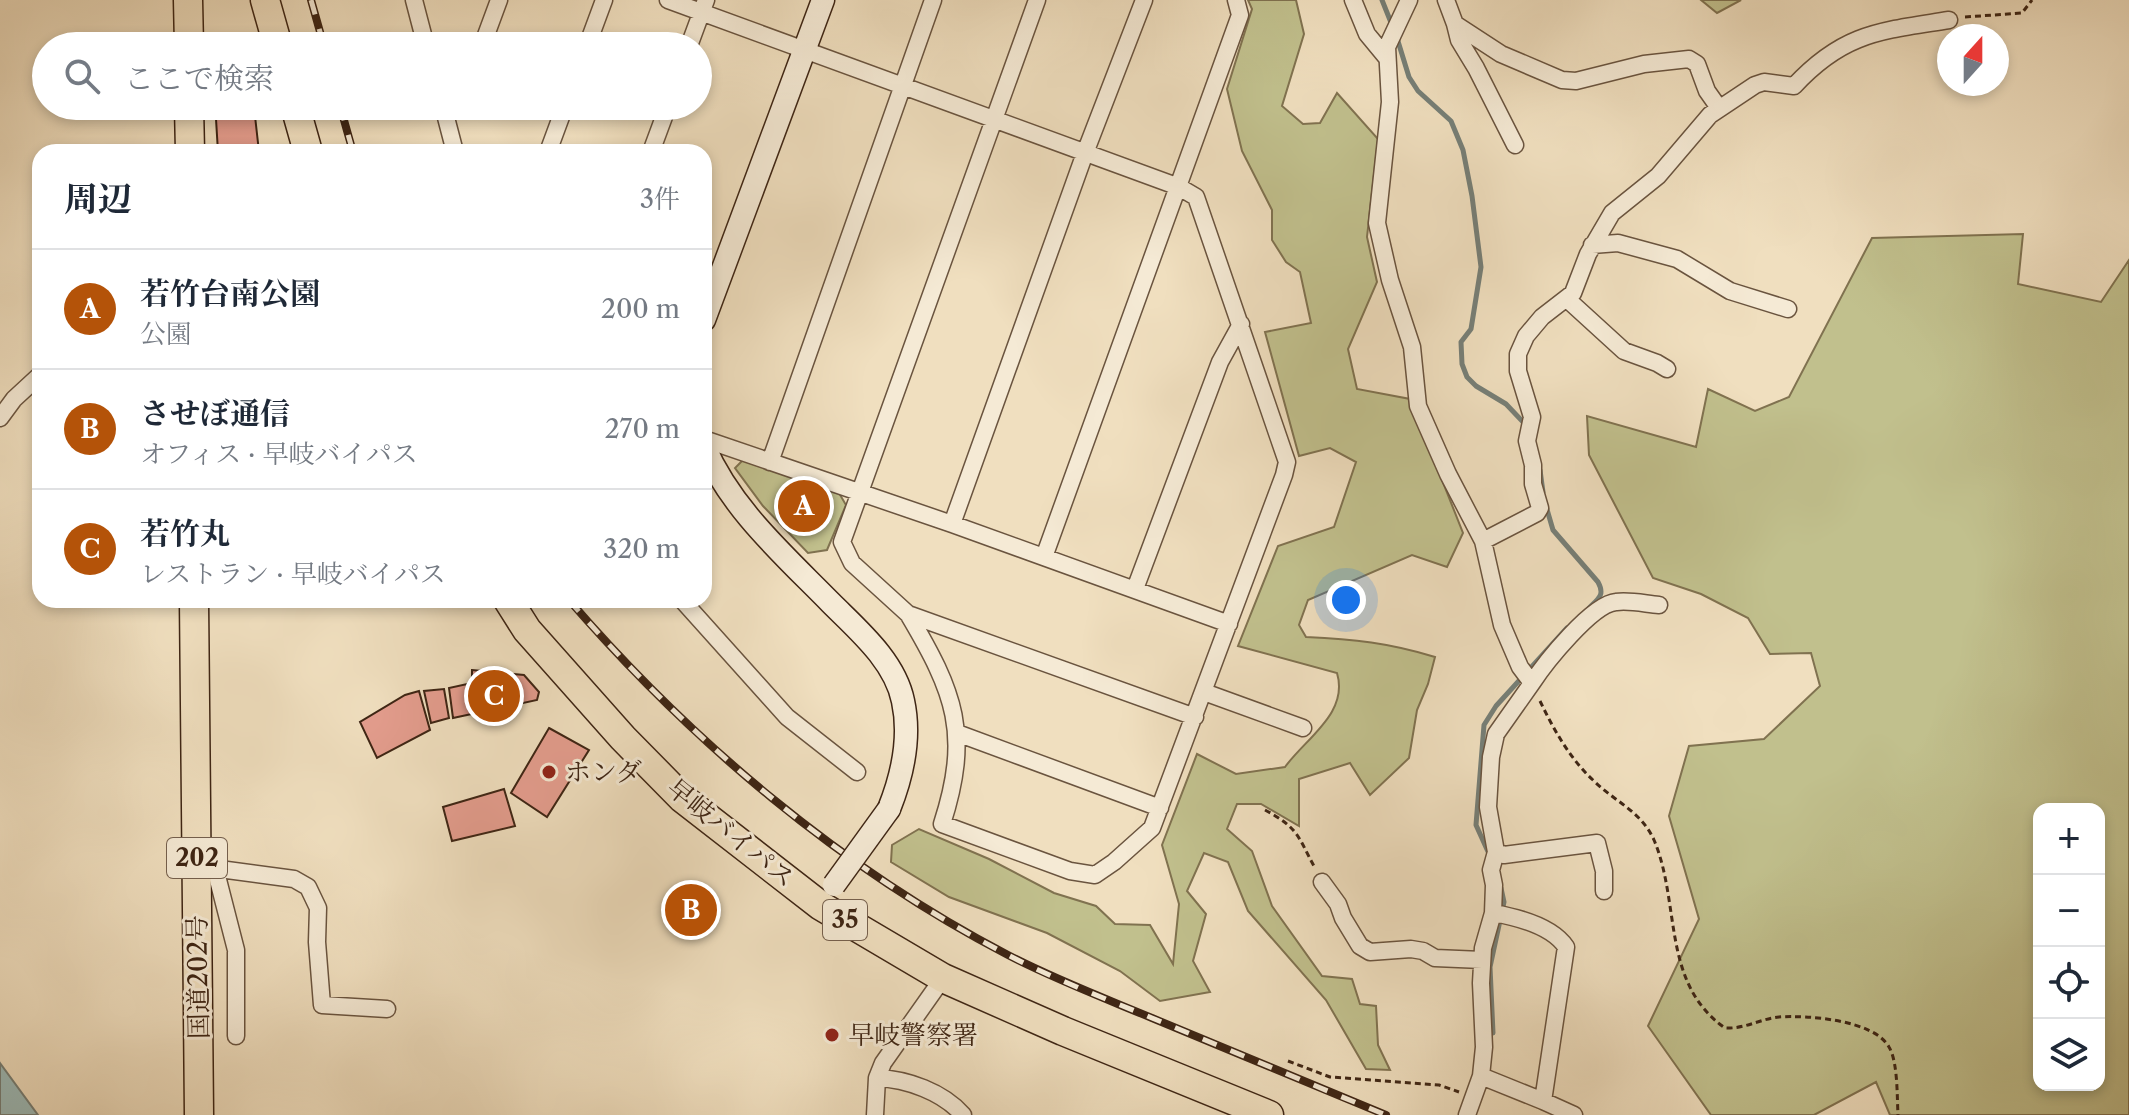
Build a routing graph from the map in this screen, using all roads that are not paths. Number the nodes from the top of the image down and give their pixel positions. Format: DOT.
graph roads {
  1 [pos="188,0"];
  2 [pos="414,0"];
  3 [pos="499,0"];
  4 [pos="604,0"];
  5 [pos="668,0"];
  6 [pos="823,0"];
  7 [pos="933,0"];
  8 [pos="1037,0"];
  9 [pos="1144,0"];
  10 [pos="1236,0"];
  11 [pos="1353,0"];
  12 [pos="1446,0"];
  13 [pos="264,1"];
  14 [pos="1406,5"];
  15 [pos="704,6"];
  16 [pos="1949,20"];
  17 [pos="1455,24"];
  18 [pos="189,32"];
  19 [pos="274,32"];
  20 [pos="422,32"];
  21 [pos="487,32"];
  22 [pos="592,32"];
  23 [pos="694,32"];
  24 [pos="805,52"];
  25 [pos="1386,52"];
  26 [pos="902,87"];
  27 [pos="1719,108"];
  28 [pos="993,119"];
  29 [pos="189,120"];
  30 [pos="299,120"];
  31 [pos="448,120"];
  32 [pos="560,120"];
  33 [pos="663,120"];
  34 [pos="190,144"];
  35 [pos="306,144"];
  36 [pos="453,144"];
  37 [pos="551,144"];
  38 [pos="654,144"];
  39 [pos="1515,145"];
  40 [pos="1085,153"];
  41 [pos="1179,187"];
  42 [pos="1592,245"];
  43 [pos="712,299"];
  44 [pos="1567,299"];
  45 [pos="1788,309"];
  46 [pos="1241,324"];
  47 [pos="1667,369"];
  48 [pos="32,382"];
  49 [pos="0,418"];
  50 [pos="712,442"];
  51 [pos="770,462"];
  52 [pos="712,465"];
  53 [pos="860,493"];
  54 [pos="952,524"];
  55 [pos="1483,541"];
  56 [pos="1044,557"];
  57 [pos="1135,589"];
  58 [pos="1659,605"];
  59 [pos="194,608"];
  60 [pos="513,608"];
  61 [pos="689,608"];
  62 [pos="908,614"];
  63 [pos="1229,624"];
  64 [pos="1532,683"];
  65 [pos="1204,692"];
  66 [pos="1195,717"];
  67 [pos="1303,728"];
  68 [pos="957,733"];
  69 [pos="857,772"];
  70 [pos="1160,808"];
  71 [pos="1496,852"];
  72 [pos="206,867"];
  73 [pos="1322,882"];
  74 [pos="1604,891"];
  75 [pos="827,895"];
  76 [pos="1501,914"];
  77 [pos="1482,960"];
  78 [pos="943,978"];
  79 [pos="387,1009"];
  80 [pos="236,1036"];
  81 [pos="1481,1076"];
  82 [pos="877,1078"];
  83 [pos="1543,1101"];
  84 [pos="199,1115"];
  85 [pos="875,1115"];
  86 [pos="963,1115"];
  87 [pos="1269,1115"];
  88 [pos="1467,1115"];
  89 [pos="1574,1115"];
  1 -- 18 [label="highway"];
  2 -- 20 [label="street"];
  3 -- 21 [label="street"];
  4 -- 22 [label="street"];
  5 -- 15 [label="street"];
  6 -- 24 [label="street"];
  7 -- 26 [label="street"];
  8 -- 28 [label="street"];
  9 -- 40 [label="street"];
  10 -- 41 [label="street"];
  11 -- 25 [label="street"];
  12 -- 17 [label="street"];
  13 -- 19 [label="highway"];
  14 -- 25 [label="street"];
  15 -- 23 [label="street"];
  15 -- 24 [label="street"];
  16 -- 27 [label="street"];
  17 -- 27 [label="street"];
  17 -- 39 [label="street"];
  24 -- 26 [label="street"];
  24 -- 43 [label="street"];
  25 -- 55 [label="street"];
  26 -- 28 [label="street"];
  26 -- 51 [label="street"];
  27 -- 42 [label="street"];
  28 -- 40 [label="street"];
  28 -- 53 [label="street"];
  29 -- 34 [label="highway"];
  30 -- 35 [label="highway"];
  31 -- 36 [label="street"];
  32 -- 37 [label="street"];
  33 -- 38 [label="street"];
  40 -- 41 [label="street"];
  40 -- 54 [label="street"];
  41 -- 46 [label="street"];
  41 -- 56 [label="street"];
  42 -- 44 [label="street"];
  42 -- 45 [label="street"];
  44 -- 47 [label="street"];
  44 -- 55 [label="street"];
  46 -- 57 [label="street"];
  46 -- 63 [label="street"];
  48 -- 49 [label="street"];
  50 -- 51 [label="street"];
  51 -- 53 [label="street"];
  52 -- 75 [label="street, bridge"];
  53 -- 54 [label="street"];
  53 -- 62 [label="street"];
  54 -- 56 [label="street"];
  55 -- 64 [label="street"];
  56 -- 57 [label="street"];
  57 -- 63 [label="street"];
  58 -- 64 [label="street"];
  59 -- 72 [label="highway, 国道202号 / 202"];
  60 -- 75 [label="highway, 早岐バイパス / 35"];
  61 -- 69 [label="street"];
  62 -- 66 [label="street"];
  62 -- 68 [label="street"];
  63 -- 65 [label="street"];
  64 -- 71 [label="street"];
  65 -- 66 [label="street"];
  65 -- 67 [label="street"];
  66 -- 70 [label="street"];
  68 -- 70 [label="street"];
  68 -- 70 [label="street"];
  71 -- 74 [label="street"];
  71 -- 76 [label="street"];
  72 -- 79 [label="street"];
  72 -- 80 [label="street"];
  72 -- 84 [label="highway, 国道202号 / 202"];
  73 -- 77 [label="street"];
  75 -- 78 [label="highway, 早岐バイパス / 35"];
  76 -- 77 [label="street"];
  76 -- 83 [label="street"];
  77 -- 81 [label="street"];
  78 -- 82 [label="street"];
  78 -- 87 [label="highway, 早岐バイパス / 35"];
  81 -- 83 [label="street"];
  81 -- 88 [label="street"];
  82 -- 85 [label="street"];
  82 -- 86 [label="street"];
  83 -- 89 [label="street"];
}
